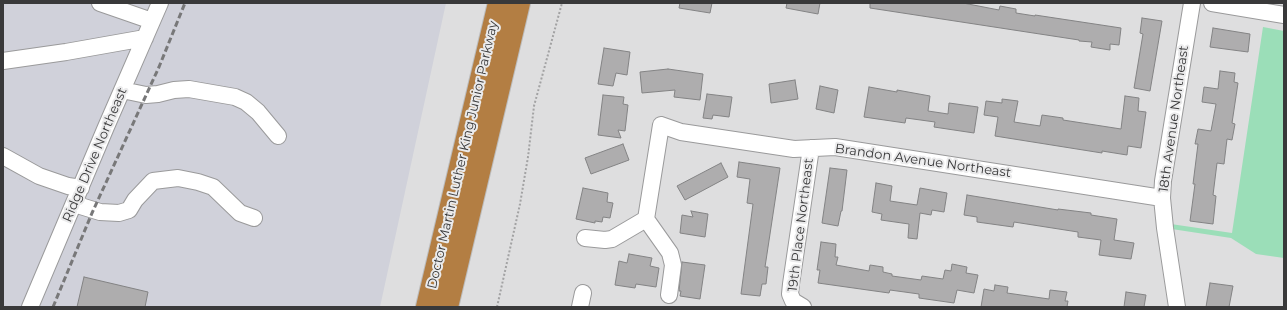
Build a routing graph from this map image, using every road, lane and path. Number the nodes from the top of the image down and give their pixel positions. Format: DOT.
graph roads {
  1 [pos="100,3"];
  2 [pos="160,3"];
  3 [pos="499,3"];
  4 [pos="519,3"];
  5 [pos="562,3"];
  6 [pos="1192,3"];
  7 [pos="1212,3"];
  8 [pos="1284,15"];
  9 [pos="152,20"];
  10 [pos="145,38"];
  11 [pos="3,61"];
  12 [pos="122,90"];
  13 [pos="278,136"];
  14 [pos="811,148"];
  15 [pos="3,156"];
  16 [pos="81,188"];
  17 [pos="1162,198"];
  18 [pos="74,204"];
  19 [pos="254,218"];
  20 [pos="646,219"];
  21 [pos="585,238"];
  22 [pos="669,295"];
  23 [pos="798,304"];
  24 [pos="30,307"];
  25 [pos="427,307"];
  26 [pos="447,307"];
  27 [pos="497,307"];
  28 [pos="1177,307"];
  1 -- 9 [label="street"];
  2 -- 9 [label="street, Ridge Drive Northeast"];
  3 -- 25 [label="highway, Doctor Martin Luther King Junior Parkway"];
  4 -- 26 [label="highway, Doctor Martin Luther King Junior Parkway"];
  5 -- 27 [label="path"];
  6 -- 17 [label="street, 18th Avenue Northeast"];
  7 -- 8 [label="street"];
  9 -- 10 [label="street, Ridge Drive Northeast"];
  10 -- 11 [label="street"];
  10 -- 12 [label="street, Ridge Drive Northeast"];
  12 -- 13 [label="street"];
  12 -- 16 [label="street, Ridge Drive Northeast"];
  14 -- 17 [label="street, Brandon Avenue Northeast"];
  14 -- 20 [label="street, Brandon Avenue Northeast"];
  14 -- 23 [label="street, 19th Place Northeast"];
  15 -- 16 [label="street"];
  16 -- 18 [label="street, Ridge Drive Northeast"];
  17 -- 28 [label="street, 18th Avenue Northeast"];
  18 -- 19 [label="street"];
  18 -- 24 [label="street, Ridge Drive Northeast"];
  20 -- 21 [label="street"];
  20 -- 22 [label="street"];
}
